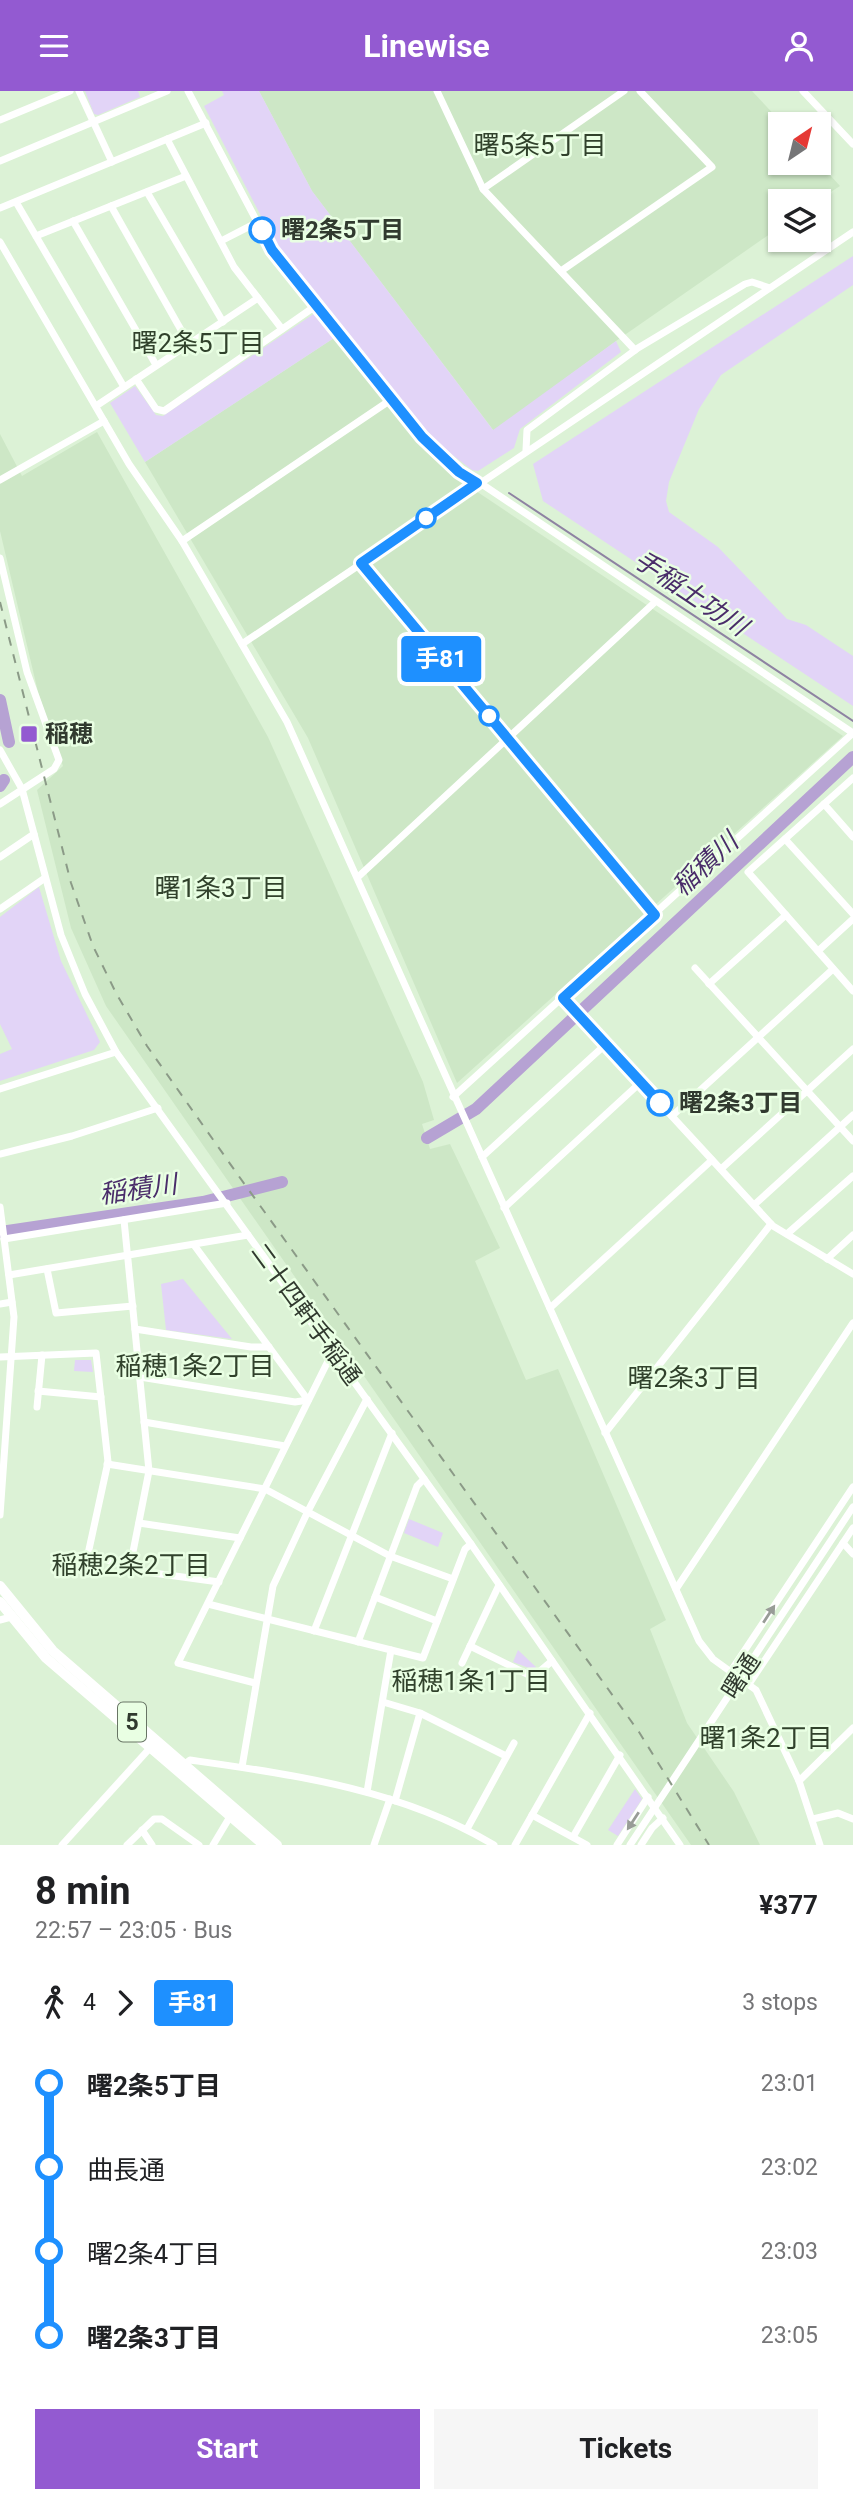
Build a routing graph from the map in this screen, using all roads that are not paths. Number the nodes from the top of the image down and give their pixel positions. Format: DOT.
graph roads {
  1 [pos="70,91"];
  2 [pos="79,91"];
  3 [pos="167,91"];
  4 [pos="188,91"];
  5 [pos="437,91"];
  6 [pos="624,91"];
  7 [pos="640,91"];
  8 [pos="803,91"];
  9 [pos="0,120"];
  10 [pos="92,123"];
  11 [pos="206,123"];
  12 [pos="167,139"];
  13 [pos="853,144"];
  14 [pos="0,161"];
  15 [pos="112,162"];
  16 [pos="186,176"];
  17 [pos="483,189"];
  18 [pos="147,192"];
  19 [pos="16,202"];
  20 [pos="111,206"];
  21 [pos="0,208"];
  22 [pos="73,221"];
  23 [pos="258,222"];
  24 [pos="853,232"];
  25 [pos="36,236"];
  26 [pos="221,241"];
  27 [pos="0,242"];
  28 [pos="561,271"];
  29 [pos="770,288"];
  30 [pos="258,298"];
  31 [pos="317,305"];
  32 [pos="223,321"];
  33 [pos="282,329"];
  34 [pos="189,344"];
  35 [pos="635,350"];
  36 [pos="156,365"];
  37 [pos="136,379"];
  38 [pos="124,387"];
  39 [pos="392,399"];
  40 [pos="96,406"];
  41 [pos="104,421"];
  42 [pos="526,450"];
  43 [pos="0,480"];
  44 [pos="477,483"];
  45 [pos="182,541"];
  46 [pos="0,558"];
  47 [pos="361,563"];
  48 [pos="655,602"];
  49 [pos="242,645"];
  50 [pos="853,733"];
  51 [pos="507,738"];
  52 [pos="1,755"];
  53 [pos="853,778"];
  54 [pos="22,789"];
  55 [pos="0,804"];
  56 [pos="824,804"];
  57 [pos="34,834"];
  58 [pos="853,837"];
  59 [pos="785,839"];
  60 [pos="0,856"];
  61 [pos="358,877"];
  62 [pos="45,878"];
  63 [pos="0,909"];
  64 [pos="655,915"];
  65 [pos="786,915"];
  66 [pos="853,916"];
  67 [pos="818,951"];
  68 [pos="695,968"];
  69 [pos="833,968"];
  70 [pos="709,984"];
  71 [pos="853,991"];
  72 [pos="563,998"];
  73 [pos="758,1038"];
  74 [pos="606,1044"];
  75 [pos="853,1049"];
  76 [pos="116,1052"];
  77 [pos="640,1082"];
  78 [pos="0,1089"];
  79 [pos="807,1091"];
  80 [pos="453,1097"];
  81 [pos="158,1108"];
  82 [pos="853,1115"];
  83 [pos="672,1116"];
  84 [pos="840,1126"];
  85 [pos="853,1140"];
  86 [pos="0,1154"];
  87 [pos="482,1157"];
  88 [pos="712,1160"];
  89 [pos="721,1169"];
  90 [pos="853,1176"];
  91 [pos="225,1202"];
  92 [pos="754,1205"];
  93 [pos="0,1207"];
  94 [pos="504,1208"];
  95 [pos="124,1220"];
  96 [pos="771,1224"];
  97 [pos="248,1234"];
  98 [pos="787,1234"];
  99 [pos="853,1235"];
  100 [pos="4,1238"];
  101 [pos="194,1245"];
  102 [pos="128,1256"];
  103 [pos="827,1259"];
  104 [pos="47,1269"];
  105 [pos="853,1274"];
  106 [pos="9,1275"];
  107 [pos="12,1303"];
  108 [pos="0,1304"];
  109 [pos="133,1306"];
  110 [pos="550,1308"];
  111 [pos="853,1323"];
  112 [pos="135,1329"];
  113 [pos="269,1347"];
  114 [pos="333,1351"];
  115 [pos="42,1355"];
  116 [pos="0,1357"];
  117 [pos="11,1358"];
  118 [pos="140,1377"];
  119 [pos="38,1391"];
  120 [pos="101,1397"];
  121 [pos="367,1399"];
  122 [pos="308,1400"];
  123 [pos="37,1407"];
  124 [pos="145,1422"];
  125 [pos="392,1433"];
  126 [pos="605,1433"];
  127 [pos="285,1447"];
  128 [pos="107,1464"];
  129 [pos="149,1471"];
  130 [pos="424,1479"];
  131 [pos="853,1487"];
  132 [pos="265,1489"];
  133 [pos="853,1507"];
  134 [pos="308,1511"];
  135 [pos="0,1515"];
  136 [pos="139,1523"];
  137 [pos="853,1528"];
  138 [pos="351,1535"];
  139 [pos="240,1538"];
  140 [pos="471,1543"];
  141 [pos="843,1543"];
  142 [pos="853,1554"];
  143 [pos="390,1556"];
  144 [pos="130,1567"];
  145 [pos="453,1579"];
  146 [pos="219,1582"];
  147 [pos="499,1585"];
  148 [pos="0,1586"];
  149 [pos="676,1589"];
  150 [pos="374,1597"];
  151 [pos="0,1602"];
  152 [pos="208,1604"];
  153 [pos="5,1618"];
  154 [pos="266,1620"];
  155 [pos="437,1621"];
  156 [pos="314,1630"];
  157 [pos="358,1641"];
  158 [pos="470,1646"];
  159 [pos="391,1650"];
  160 [pos="552,1661"];
  161 [pos="462,1663"];
  162 [pos="732,1671"];
  163 [pos="255,1683"];
  164 [pos="750,1685"];
  165 [pos="383,1702"];
  166 [pos="420,1713"];
  167 [pos="590,1713"];
  168 [pos="853,1728"];
  169 [pos="514,1743"];
  170 [pos="150,1748"];
  171 [pos="620,1755"];
  172 [pos="506,1756"];
  173 [pos="181,1767"];
  174 [pos="242,1767"];
  175 [pos="799,1781"];
  176 [pos="366,1792"];
  177 [pos="648,1797"];
  178 [pos="393,1800"];
  179 [pos="231,1815"];
  180 [pos="533,1815"];
  181 [pos="663,1818"];
  182 [pos="813,1819"];
  183 [pos="853,1819"];
  184 [pos="467,1829"];
  185 [pos="142,1830"];
  186 [pos="573,1837"];
  187 [pos="62,1845"];
  188 [pos="127,1845"];
  189 [pos="152,1845"];
  190 [pos="199,1845"];
  191 [pos="214,1845"];
  192 [pos="264,1845"];
  193 [pos="277,1845"];
  194 [pos="374,1845"];
  195 [pos="494,1845"];
  196 [pos="516,1845"];
  197 [pos="587,1845"];
  198 [pos="617,1845"];
  199 [pos="629,1845"];
  200 [pos="640,1845"];
  201 [pos="680,1845"];
  202 [pos="820,1845"];
  1 -- 9 [label="street"];
  2 -- 10 [label="street"];
  3 -- 10 [label="street"];
  4 -- 11 [label="street"];
  5 -- 17 [label="street"];
  6 -- 17 [label="street"];
  7 -- 28 [label="street"];
  8 -- 13 [label="street"];
  10 -- 14 [label="street"];
  10 -- 15 [label="street"];
  11 -- 12 [label="street"];
  11 -- 23 [label="street"];
  12 -- 15 [label="street"];
  12 -- 16 [label="street"];
  15 -- 19 [label="street"];
  16 -- 18 [label="street"];
  16 -- 26 [label="street"];
  17 -- 28 [label="street"];
  18 -- 20 [label="street"];
  18 -- 32 [label="street"];
  19 -- 21 [label="street"];
  19 -- 25 [label="street"];
  20 -- 22 [label="street"];
  20 -- 34 [label="street"];
  22 -- 25 [label="street"];
  22 -- 36 [label="street"];
  23 -- 26 [label="street"];
  23 -- 31 [label="street"];
  24 -- 29 [label="street"];
  25 -- 38 [label="street"];
  26 -- 30 [label="street"];
  27 -- 40 [label="street"];
  28 -- 35 [label="street"];
  29 -- 35 [label="street"];
  29 -- 42 [label="street"];
  30 -- 32 [label="street"];
  30 -- 33 [label="street"];
  31 -- 33 [label="street"];
  31 -- 39 [label="street"];
  32 -- 34 [label="street"];
  33 -- 37 [label="street"];
  34 -- 36 [label="street"];
  35 -- 42 [label="street"];
  36 -- 37 [label="street"];
  37 -- 38 [label="street"];
  38 -- 40 [label="street"];
  39 -- 44 [label="street"];
  39 -- 45 [label="street"];
  40 -- 41 [label="street"];
  41 -- 43 [label="street"];
  41 -- 45 [label="street"];
  42 -- 44 [label="street"];
  44 -- 47 [label="street"];
  44 -- 48 [label="street"];
  45 -- 49 [label="street"];
  46 -- 54 [label="street"];
  47 -- 49 [label="street"];
  47 -- 51 [label="street"];
  48 -- 50 [label="street"];
  48 -- 51 [label="street"];
  49 -- 61 [label="street"];
  50 -- 64 [label="street"];
  51 -- 61 [label="street"];
  51 -- 64 [label="street"];
  52 -- 54 [label="street, 二十四軒手稲通"];
  53 -- 56 [label="street"];
  54 -- 55 [label="street"];
  54 -- 57 [label="street, 二十四軒手稲通"];
  56 -- 58 [label="street"];
  56 -- 59 [label="street"];
  57 -- 60 [label="street"];
  57 -- 62 [label="street, 二十四軒手稲通"];
  59 -- 65 [label="street"];
  59 -- 66 [label="street"];
  61 -- 80 [label="street"];
  62 -- 63 [label="street"];
  62 -- 76 [label="street, 二十四軒手稲通"];
  64 -- 72 [label="street"];
  65 -- 67 [label="street"];
  65 -- 70 [label="street"];
  66 -- 67 [label="street"];
  67 -- 69 [label="street"];
  68 -- 70 [label="street"];
  69 -- 71 [label="street"];
  69 -- 73 [label="street"];
  70 -- 73 [label="street"];
  72 -- 74 [label="street"];
  72 -- 80 [label="street"];
  73 -- 79 [label="street"];
  73 -- 83 [label="street"];
  74 -- 77 [label="street"];
  74 -- 87 [label="street"];
  75 -- 79 [label="street"];
  76 -- 78 [label="street"];
  76 -- 81 [label="street, 二十四軒手稲通"];
  77 -- 83 [label="street"];
  77 -- 94 [label="street"];
  79 -- 84 [label="street"];
  79 -- 89 [label="street"];
  80 -- 87 [label="street"];
  81 -- 86 [label="street"];
  81 -- 91 [label="street, 二十四軒手稲通"];
  82 -- 84 [label="street"];
  83 -- 88 [label="street"];
  84 -- 85 [label="street"];
  84 -- 92 [label="street"];
  87 -- 94 [label="street"];
  88 -- 89 [label="street"];
  88 -- 110 [label="street"];
  89 -- 92 [label="street"];
  90 -- 98 [label="street"];
  91 -- 95 [label="street"];
  91 -- 97 [label="street, 二十四軒手稲通"];
  92 -- 96 [label="street"];
  93 -- 100 [label="street"];
  94 -- 110 [label="street"];
  95 -- 100 [label="street"];
  95 -- 102 [label="street"];
  96 -- 98 [label="street"];
  96 -- 126 [label="street"];
  97 -- 101 [label="street"];
  97 -- 114 [label="street, 二十四軒手稲通"];
  98 -- 103 [label="street"];
  99 -- 103 [label="street"];
  100 -- 106 [label="street"];
  101 -- 102 [label="street"];
  101 -- 113 [label="street"];
  102 -- 104 [label="street"];
  102 -- 109 [label="street"];
  103 -- 105 [label="street"];
  104 -- 106 [label="street"];
  104 -- 109 [label="street"];
  106 -- 107 [label="street"];
  107 -- 108 [label="street"];
  107 -- 117 [label="street"];
  109 -- 112 [label="street"];
  110 -- 126 [label="street"];
  111 -- 149 [label="street"];
  112 -- 113 [label="street"];
  112 -- 118 [label="street"];
  113 -- 122 [label="street"];
  114 -- 121 [label="street, 二十四軒手稲通"];
  114 -- 122 [label="street"];
  115 -- 117 [label="street"];
  115 -- 119 [label="street"];
  115 -- 120 [label="street"];
  116 -- 117 [label="street"];
  117 -- 135 [label="street"];
  118 -- 122 [label="street"];
  118 -- 124 [label="street"];
  119 -- 120 [label="street"];
  119 -- 123 [label="street"];
  120 -- 128 [label="street"];
  121 -- 125 [label="street, 二十四軒手稲通"];
  121 -- 134 [label="street"];
  122 -- 127 [label="street"];
  124 -- 127 [label="street"];
  124 -- 129 [label="street"];
  125 -- 130 [label="street, 二十四軒手稲通"];
  125 -- 138 [label="street"];
  126 -- 149 [label="street"];
  127 -- 132 [label="street"];
  128 -- 129 [label="street"];
  128 -- 144 [label="street"];
  129 -- 132 [label="street"];
  129 -- 136 [label="street"];
  130 -- 140 [label="street, 二十四軒手稲通"];
  130 -- 143 [label="street"];
  162 -- 131 [label="street, one-way"];
  132 -- 134 [label="street"];
  132 -- 139 [label="street"];
  133 -- 199 [label="street, 曙通"];
  134 -- 138 [label="street"];
  134 -- 154 [label="street"];
  136 -- 139 [label="street"];
  136 -- 144 [label="street"];
  137 -- 141 [label="street"];
  138 -- 143 [label="street"];
  138 -- 156 [label="street"];
  139 -- 146 [label="street"];
  140 -- 145 [label="street"];
  140 -- 147 [label="street, 二十四軒手稲通"];
  141 -- 142 [label="street"];
  141 -- 164 [label="street"];
  143 -- 145 [label="street"];
  143 -- 150 [label="street"];
  144 -- 146 [label="street"];
  145 -- 155 [label="street"];
  146 -- 152 [label="street"];
  147 -- 158 [label="street"];
  147 -- 160 [label="street, 二十四軒手稲通"];
  148 -- 173 [label="highway, 5"];
  149 -- 162 [label="street"];
  150 -- 155 [label="street"];
  150 -- 157 [label="street"];
  151 -- 153 [label="highway, 5"];
  152 -- 154 [label="street"];
  152 -- 163 [label="street"];
  153 -- 170 [label="highway, 5"];
  154 -- 156 [label="street"];
  154 -- 163 [label="street"];
  155 -- 159 [label="street"];
  156 -- 157 [label="street"];
  157 -- 159 [label="street"];
  158 -- 160 [label="street"];
  158 -- 161 [label="street"];
  159 -- 165 [label="street"];
  160 -- 167 [label="street, 二十四軒手稲通"];
  162 -- 164 [label="street"];
  163 -- 174 [label="street"];
  164 -- 175 [label="street"];
  165 -- 166 [label="street"];
  165 -- 176 [label="street"];
  166 -- 172 [label="street"];
  166 -- 178 [label="street"];
  167 -- 171 [label="street, 二十四軒手稲通"];
  167 -- 180 [label="street"];
  168 -- 175 [label="street"];
  169 -- 172 [label="street"];
  170 -- 173 [label="highway, 5"];
  170 -- 187 [label="street"];
  171 -- 177 [label="street, 二十四軒手稲通"];
  171 -- 186 [label="street"];
  172 -- 184 [label="street"];
  173 -- 174 [label="street"];
  173 -- 179 [label="highway, 5"];
  173 -- 193 [label="highway, 5"];
  174 -- 176 [label="street"];
  175 -- 182 [label="street"];
  176 -- 178 [label="street"];
  177 -- 181 [label="street, 二十四軒手稲通"];
  177 -- 198 [label="street, one-way"];
  178 -- 184 [label="street"];
  178 -- 194 [label="street"];
  179 -- 191 [label="street"];
  179 -- 192 [label="highway, 5"];
  180 -- 186 [label="street"];
  180 -- 196 [label="street"];
  181 -- 200 [label="street"];
  181 -- 201 [label="street, 二十四軒手稲通"];
  182 -- 183 [label="street"];
  182 -- 202 [label="street"];
  184 -- 195 [label="street"];
  185 -- 188 [label="street"];
  185 -- 189 [label="street"];
  185 -- 190 [label="street"];
  186 -- 197 [label="street"];
}
